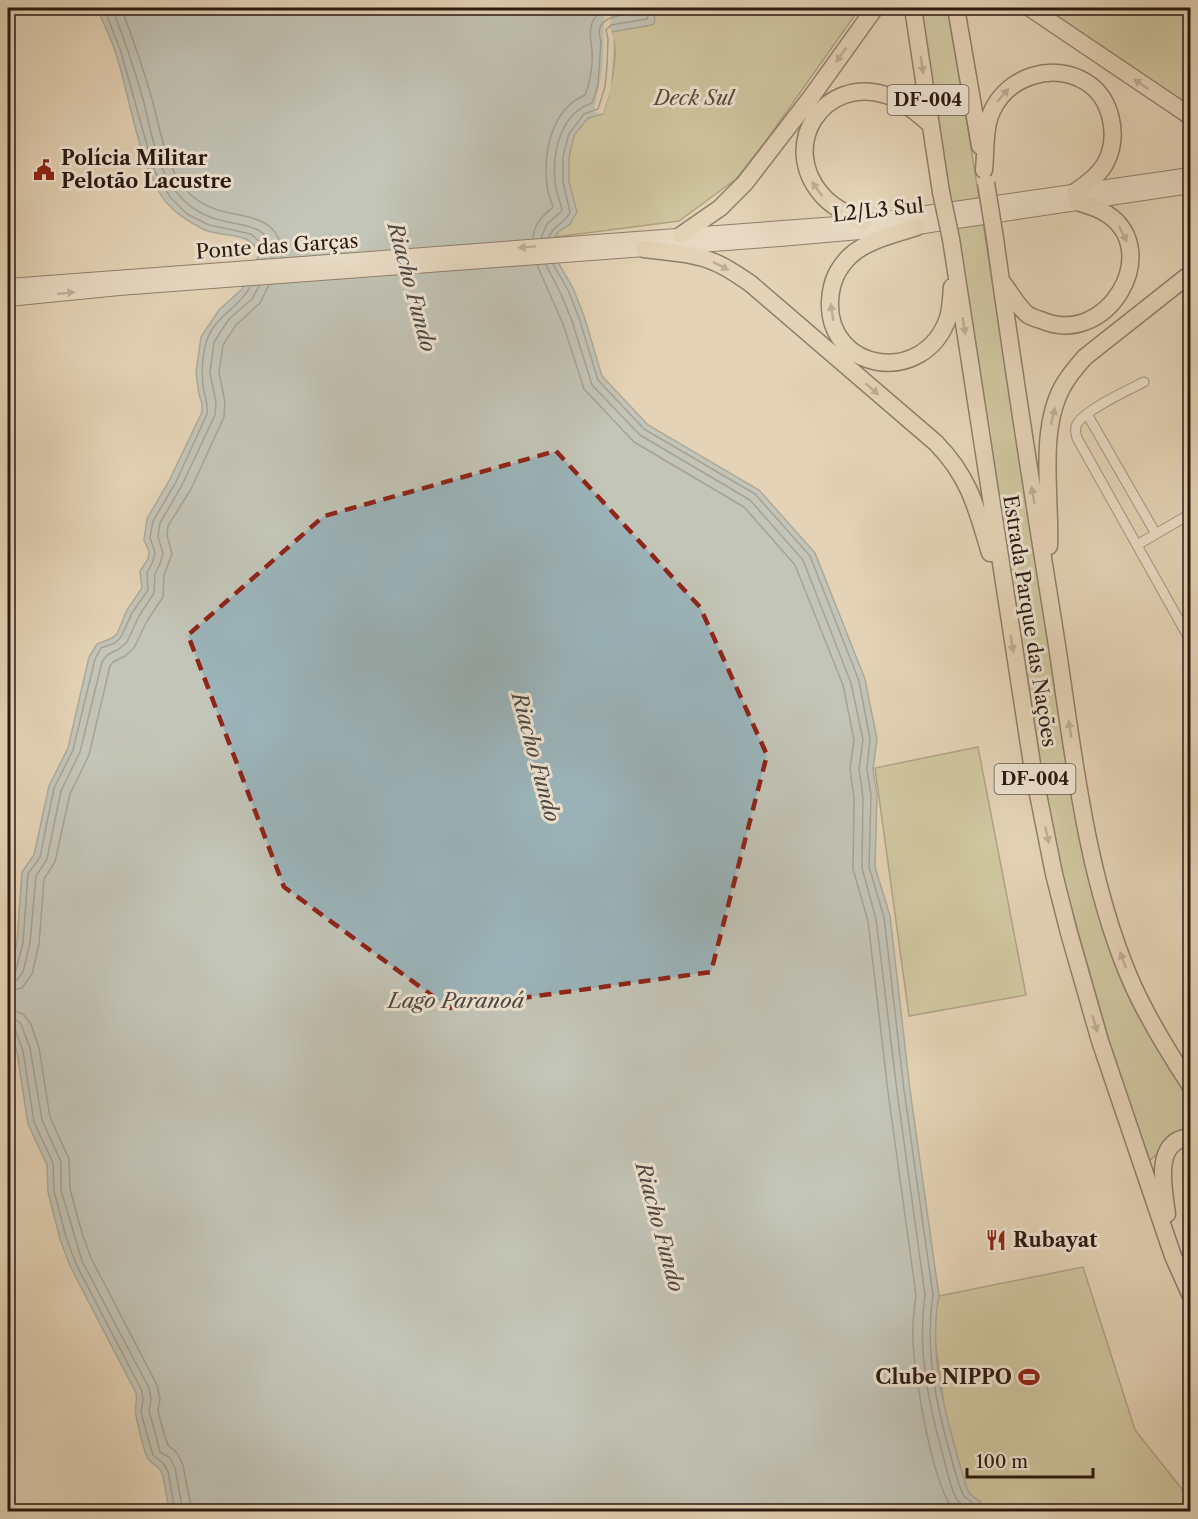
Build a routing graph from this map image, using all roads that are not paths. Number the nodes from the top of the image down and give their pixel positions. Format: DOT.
graph roads {
  1 [pos="875,8"];
  2 [pos="913,8"];
  3 [pos="956,8"];
  4 [pos="1030,8"];
  5 [pos="1191,116"];
  6 [pos="932,125"];
  7 [pos="1191,175"];
  8 [pos="985,176"];
  9 [pos="1191,186"];
  10 [pos="1076,197"];
  11 [pos="864,222"];
  12 [pos="917,227"];
  13 [pos="681,235"];
  14 [pos="586,243"];
  15 [pos="951,244"];
  16 [pos="644,249"];
  17 [pos="567,256"];
  18 [pos="1191,274"];
  19 [pos="212,275"];
  20 [pos="1000,279"];
  21 [pos="8,286"];
  22 [pos="8,299"];
  23 [pos="1144,382"];
  24 [pos="1087,414"];
  25 [pos="1191,514"];
  26 [pos="1156,534"];
  27 [pos="1137,544"];
  28 [pos="1046,579"];
  29 [pos="1008,614"];
  30 [pos="1191,640"];
  31 [pos="1191,1085"];
  32 [pos="1191,1137"];
  33 [pos="1173,1256"];
  34 [pos="1191,1294"];
  1 -- 13 [label="highway, one-way"];
  2 -- 6 [label="highway, Estrada Parque das Nações / DF-004, one-way"];
  3 -- 8 [label="highway, Estrada Parque das Nações / DF-004"];
  5 -- 4 [label="highway, one-way"];
  11 -- 6 [label="highway, one-way"];
  6 -- 15 [label="highway, Estrada Parque das Nações / DF-004, bridge"];
  7 -- 10 [label="main road, L2/L3 Sul"];
  8 -- 10 [label="highway, one-way"];
  8 -- 20 [label="highway, Estrada Parque das Nações / DF-004, bridge"];
  9 -- 10 [label="main road, L2/L3 Sul"];
  10 -- 11 [label="main road, L2/L3 Sul"];
  10 -- 12 [label="main road, L2/L3 Sul"];
  10 -- 20 [label="highway, one-way"];
  11 -- 13 [label="main road, L2/L3 Sul"];
  15 -- 12 [label="highway, one-way"];
  12 -- 16 [label="main road, L2/L3 Sul"];
  13 -- 14 [label="main road, L2/L3 Sul"];
  14 -- 19 [label="main road, Ponte das Garças, one-way"];
  15 -- 29 [label="highway, Estrada Parque das Nações / DF-004, one-way"];
  16 -- 17 [label="main road, L2/L3 Sul"];
  16 -- 29 [label="highway, one-way"];
  17 -- 19 [label="main road, Ponte das Garças"];
  28 -- 18 [label="highway, one-way"];
  19 -- 21 [label="main road, Ponte das Garças"];
  22 -- 19 [label="main road, Ponte das Garças, one-way"];
  28 -- 20 [label="highway, Estrada Parque das Nações / DF-004, one-way"];
  23 -- 24 [label="street"];
  24 -- 26 [label="street"];
  24 -- 27 [label="street"];
  25 -- 26 [label="street"];
  26 -- 27 [label="street"];
  27 -- 30 [label="street"];
  31 -- 28 [label="highway, Estrada Parque das Nações / DF-004, one-way"];
  29 -- 33 [label="highway, Estrada Parque das Nações / DF-004, one-way"];
  32 -- 33 [label="highway"];
  33 -- 34 [label="highway, Estrada Parque das Nações / DF-004"];
}
